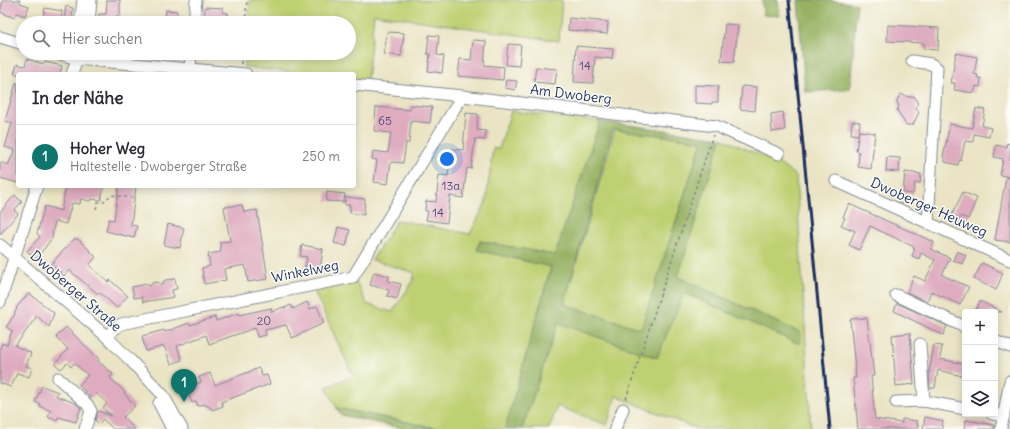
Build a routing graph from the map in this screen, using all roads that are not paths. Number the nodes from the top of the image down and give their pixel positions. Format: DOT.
graph roads {
  1 [pos="83,0"];
  2 [pos="91,0"];
  3 [pos="196,0"];
  4 [pos="81,16"];
  5 [pos="90,16"];
  6 [pos="195,16"];
  7 [pos="0,37"];
  8 [pos="16,42"];
  9 [pos="79,60"];
  10 [pos="108,60"];
  11 [pos="191,60"];
  12 [pos="912,61"];
  13 [pos="190,69"];
  14 [pos="73,72"];
  15 [pos="224,72"];
  16 [pos="356,85"];
  17 [pos="462,96"];
  18 [pos="779,154"];
  19 [pos="836,181"];
  20 [pos="36,188"];
  21 [pos="928,223"];
  22 [pos="0,245"];
  23 [pos="14,258"];
  24 [pos="1010,260"];
  25 [pos="896,295"];
  26 [pos="0,302"];
  27 [pos="962,326"];
  28 [pos="106,336"];
  29 [pos="998,341"];
  30 [pos="920,344"];
  31 [pos="1010,347"];
  32 [pos="132,361"];
  33 [pos="58,378"];
  34 [pos="1010,381"];
  35 [pos="924,401"];
  36 [pos="896,402"];
  37 [pos="962,408"];
  38 [pos="623,409"];
  39 [pos="998,415"];
  40 [pos="1004,416"];
  41 [pos="85,429"];
  42 [pos="172,429"];
  43 [pos="182,429"];
  44 [pos="615,429"];
  45 [pos="1001,429"];
  1 -- 4 [label="street"];
  2 -- 5 [label="street"];
  3 -- 6 [label="street"];
  7 -- 8 [label="street"];
  9 -- 14 [label="street"];
  10 -- 13 [label="street"];
  11 -- 13 [label="street"];
  12 -- 21 [label="street"];
  13 -- 15 [label="street"];
  16 -- 17 [label="street, Am Dwoberg"];
  17 -- 18 [label="street, Am Dwoberg"];
  17 -- 28 [label="street, Winkelweg"];
  19 -- 21 [label="street, Dwoberger Heuweg"];
  20 -- 23 [label="street"];
  21 -- 24 [label="street, Dwoberger Heuweg"];
  22 -- 23 [label="street, Dwoberger Straße"];
  23 -- 26 [label="street"];
  23 -- 28 [label="street, Dwoberger Straße"];
  25 -- 27 [label="street"];
  28 -- 32 [label="street, Dwoberger Straße"];
  29 -- 31 [label="street"];
  30 -- 35 [label="street"];
  32 -- 42 [label="street, Dwoberger Straße"];
  32 -- 43 [label="street, Dwoberger Straße"];
  33 -- 41 [label="street"];
  34 -- 40 [label="street"];
  35 -- 36 [label="street"];
  35 -- 37 [label="street"];
  38 -- 44 [label="street"];
  39 -- 40 [label="street"];
  40 -- 45 [label="street"];
}
